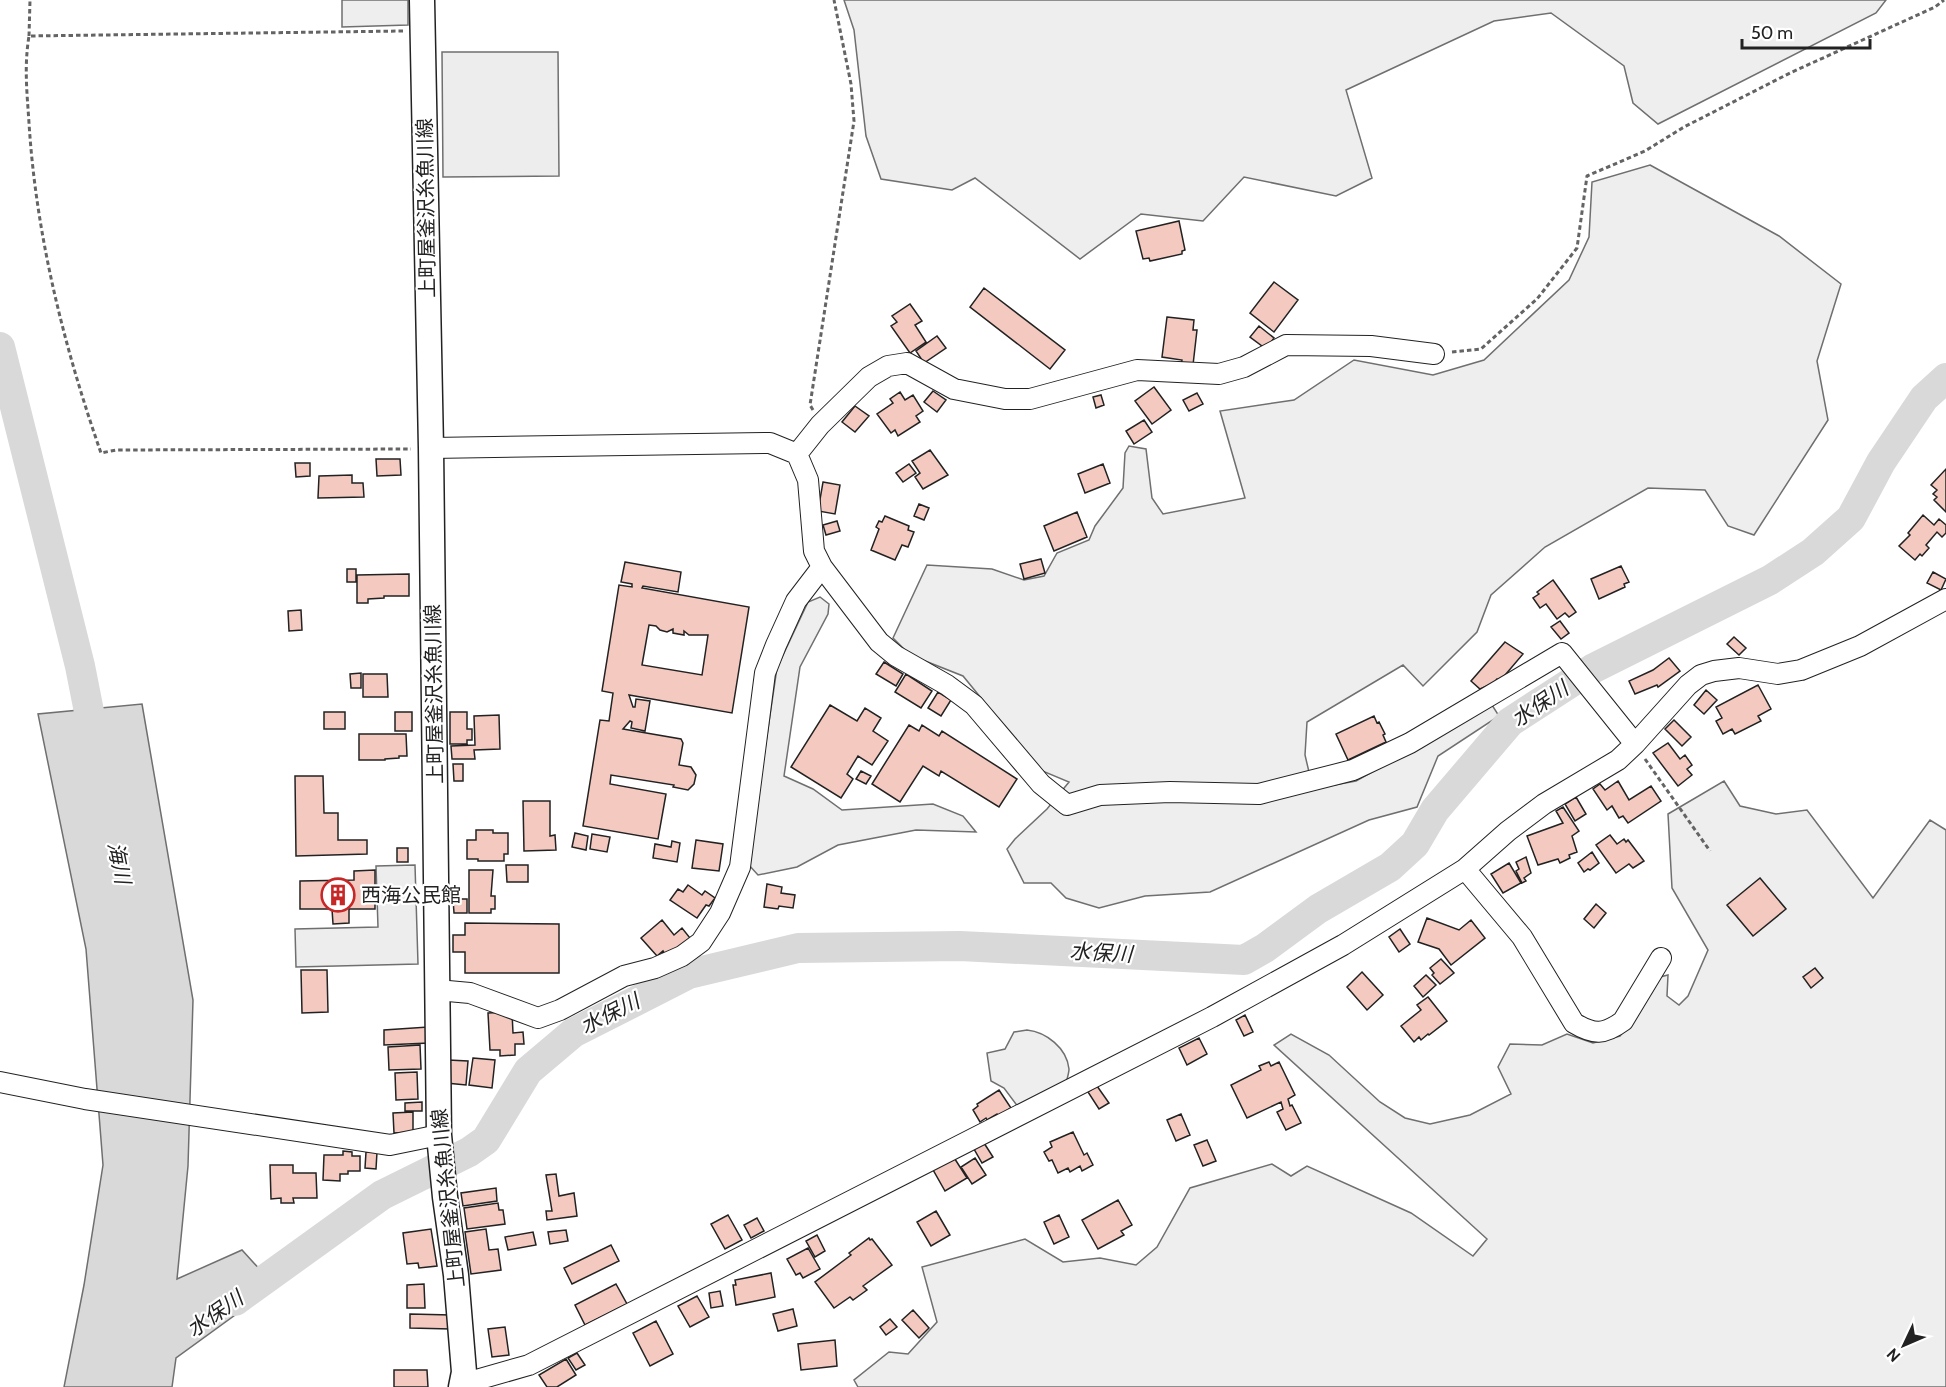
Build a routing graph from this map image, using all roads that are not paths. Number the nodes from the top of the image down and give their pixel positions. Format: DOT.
graph roads {
  1 [pos="422,0"];
  2 [pos="1434,354"];
  3 [pos="431,448"];
  4 [pos="797,454"];
  5 [pos="822,567"];
  6 [pos="1946,599"];
  7 [pos="1635,744"];
  8 [pos="1464,869"];
  9 [pos="1661,958"];
  10 [pos="437,990"];
  11 [pos="0,1082"];
  12 [pos="439,1138"];
  13 [pos="461,1386"];
  1 -- 3 [label="main road, 上町屋釜沢糸魚川線"];
  2 -- 4 [label="street"];
  3 -- 4 [label="street"];
  3 -- 10 [label="main road, 上町屋釜沢糸魚川線"];
  4 -- 5 [label="street"];
  5 -- 7 [label="street"];
  5 -- 10 [label="street"];
  6 -- 7 [label="street"];
  7 -- 8 [label="street"];
  8 -- 9 [label="street"];
  8 -- 13 [label="street"];
  10 -- 12 [label="main road, 上町屋釜沢糸魚川線"];
  11 -- 12 [label="street"];
  12 -- 13 [label="main road, 上町屋釜沢糸魚川線"];
}
